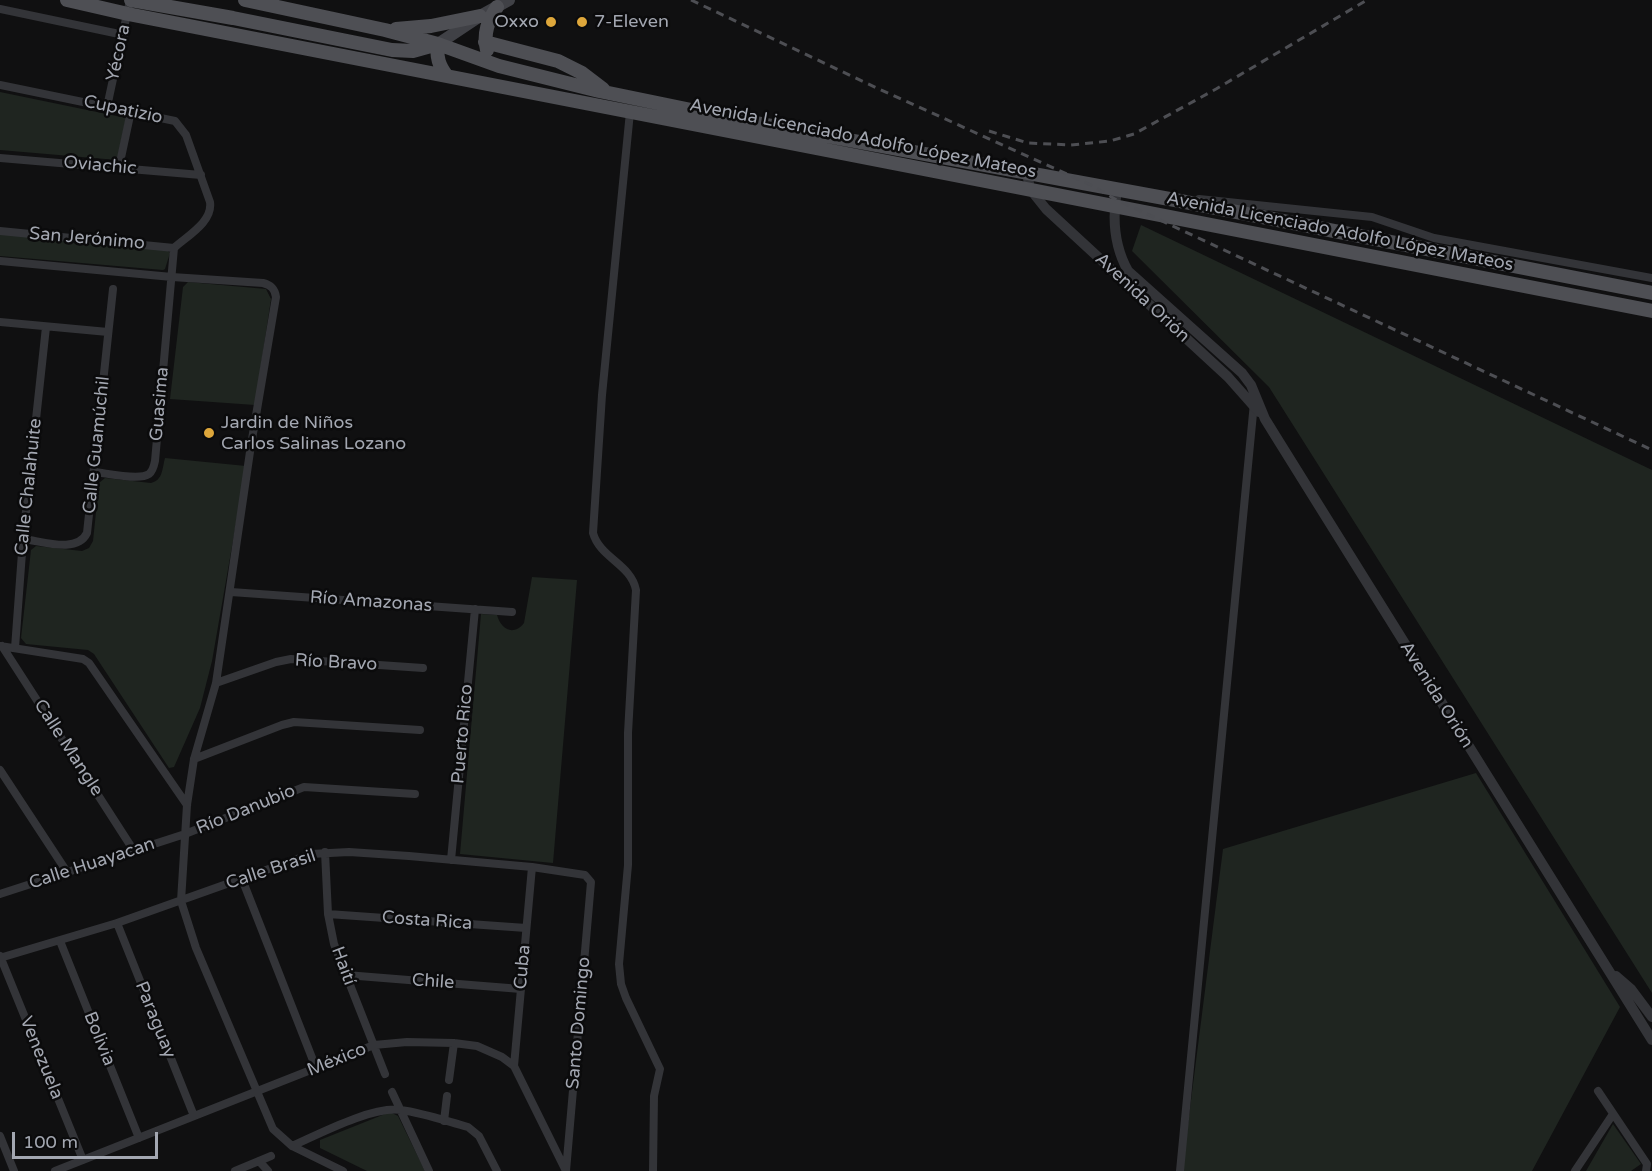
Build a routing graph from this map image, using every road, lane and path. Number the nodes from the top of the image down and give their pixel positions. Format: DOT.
graph roads {
  1 [pos="71,0"];
  2 [pos="245,0"];
  3 [pos="503,3"];
  4 [pos="130,5"];
  5 [pos="0,9"];
  6 [pos="480,16"];
  7 [pos="385,30"];
  8 [pos="124,35"];
  9 [pos="485,42"];
  10 [pos="438,44"];
  11 [pos="499,66"];
  12 [pos="447,76"];
  13 [pos="0,85"];
  14 [pos="607,92"];
  15 [pos="107,106"];
  16 [pos="130,111"];
  17 [pos="630,112"];
  18 [pos="0,158"];
  19 [pos="119,167"];
  20 [pos="1027,173"];
  21 [pos="201,175"];
  22 [pos="1030,189"];
  23 [pos="1117,190"];
  24 [pos="1175,200"];
  25 [pos="1115,206"];
  26 [pos="1157,214"];
  27 [pos="0,231"];
  28 [pos="174,248"];
  29 [pos="0,261"];
  30 [pos="1124,274"];
  31 [pos="172,277"];
  32 [pos="1652,278"];
  33 [pos="113,289"];
  34 [pos="1652,293"];
  35 [pos="1652,311"];
  36 [pos="0,322"];
  37 [pos="46,327"];
  38 [pos="108,332"];
  39 [pos="1256,394"];
  40 [pos="1254,406"];
  41 [pos="1265,419"];
  42 [pos="94,472"];
  43 [pos="23,539"];
  44 [pos="231,592"];
  45 [pos="475,609"];
  46 [pos="512,612"];
  47 [pos="1,646"];
  48 [pos="15,648"];
  49 [pos="423,668"];
  50 [pos="216,683"];
  51 [pos="420,730"];
  52 [pos="194,759"];
  53 [pos="0,770"];
  54 [pos="415,794"];
  55 [pos="187,805"];
  56 [pos="185,834"];
  57 [pos="134,851"];
  58 [pos="325,852"];
  59 [pos="451,860"];
  60 [pos="532,867"];
  61 [pos="67,872"];
  62 [pos="588,877"];
  63 [pos="242,879"];
  64 [pos="0,894"];
  65 [pos="181,901"];
  66 [pos="328,914"];
  67 [pos="117,923"];
  68 [pos="526,928"];
  69 [pos="60,941"];
  70 [pos="0,957"];
  71 [pos="1609,970"];
  72 [pos="346,975"];
  73 [pos="521,989"];
  74 [pos="1652,1017"];
  75 [pos="1652,1040"];
  76 [pos="454,1043"];
  77 [pos="374,1046"];
  78 [pos="514,1066"];
  79 [pos="316,1068"];
  80 [pos="385,1074"];
  81 [pos="449,1080"];
  82 [pos="1598,1091"];
  83 [pos="257,1092"];
  84 [pos="392,1092"];
  85 [pos="447,1096"];
  86 [pos="400,1110"];
  87 [pos="1613,1114"];
  88 [pos="194,1116"];
  89 [pos="444,1120"];
  90 [pos="0,1136"];
  91 [pos="139,1138"];
  92 [pos="292,1146"];
  93 [pos="271,1156"];
  94 [pos="83,1160"];
  95 [pos="259,1161"];
  96 [pos="14,1171"];
  97 [pos="55,1171"];
  98 [pos="235,1171"];
  99 [pos="268,1171"];
  100 [pos="343,1171"];
  101 [pos="429,1171"];
  102 [pos="496,1171"];
  103 [pos="566,1171"];
  104 [pos="653,1171"];
  105 [pos="1180,1171"];
  106 [pos="1575,1171"];
  107 [pos="1646,1171"];
  1 -- 4 [label="main road, Avenida Licenciado Adolfo López Mateos"];
  2 -- 7 [label="main road, Avenida Licenciado Adolfo López Mateos"];
  3 -- 6 [label="main road"];
  3 -- 9 [label="main road"];
  4 -- 8 [label="street, Yécora"];
  4 -- 10 [label="main road"];
  4 -- 12 [label="main road, Avenida Licenciado Adolfo López Mateos"];
  5 -- 8 [label="street"];
  6 -- 7 [label="main road"];
  6 -- 10 [label="main road"];
  7 -- 10 [label="main road, Avenida Licenciado Adolfo López Mateos"];
  8 -- 15 [label="street, Yécora"];
  9 -- 11 [label="main road"];
  9 -- 14 [label="main road"];
  10 -- 11 [label="main road, Avenida Licenciado Adolfo López Mateos"];
  10 -- 12 [label="main road"];
  11 -- 14 [label="main road, Avenida Licenciado Adolfo López Mateos"];
  12 -- 17 [label="main road, Avenida Licenciado Adolfo López Mateos"];
  13 -- 15 [label="street, Cupatizio"];
  14 -- 20 [label="main road, Avenida Licenciado Adolfo López Mateos"];
  15 -- 16 [label="street, Cupatizio"];
  16 -- 19 [label="street"];
  16 -- 21 [label="street, Cupatizio"];
  17 -- 22 [label="main road, Avenida Licenciado Adolfo López Mateos"];
  17 -- 104 [label="street"];
  18 -- 19 [label="street, Oviachic"];
  19 -- 21 [label="street, Oviachic"];
  20 -- 22 [label="street, Avenida Orión"];
  20 -- 23 [label="main road, Avenida Licenciado Adolfo López Mateos"];
  21 -- 28 [label="street, Cupatizio"];
  22 -- 25 [label="main road, Avenida Licenciado Adolfo López Mateos"];
  22 -- 30 [label="street, Avenida Orión"];
  23 -- 24 [label="main road, Avenida Licenciado Adolfo López Mateos"];
  23 -- 25 [label="street, Avenida Orión"];
  24 -- 26 [label="street"];
  24 -- 32 [label="street"];
  24 -- 34 [label="main road, Avenida Licenciado Adolfo López Mateos"];
  25 -- 26 [label="main road, Avenida Licenciado Adolfo López Mateos"];
  25 -- 30 [label="street, Avenida Orión"];
  26 -- 35 [label="main road, Avenida Licenciado Adolfo López Mateos"];
  27 -- 28 [label="street, San Jerónimo"];
  28 -- 31 [label="street"];
  29 -- 31 [label="street"];
  30 -- 39 [label="street, Avenida Orión"];
  30 -- 40 [label="street, Avenida Orión"];
  31 -- 42 [label="street, Guasima"];
  31 -- 44 [label="street"];
  33 -- 38 [label="street, Calle Guamúchil"];
  36 -- 37 [label="street"];
  37 -- 38 [label="street"];
  37 -- 43 [label="street, Calle Chalahuite"];
  38 -- 42 [label="street, Calle Guamúchil"];
  39 -- 40 [label="street"];
  39 -- 41 [label="street, Avenida Orión"];
  40 -- 41 [label="street, Avenida Orión"];
  40 -- 105 [label="street"];
  41 -- 71 [label="street, Avenida Orión"];
  42 -- 43 [label="street, Calle Guamúchil"];
  43 -- 48 [label="street, Calle Chalahuite"];
  44 -- 45 [label="street, Río Amazonas"];
  44 -- 50 [label="street"];
  45 -- 46 [label="street, Río Amazonas"];
  45 -- 59 [label="street, Puerto Rico"];
  47 -- 48 [label="street"];
  47 -- 57 [label="street, Calle Mangle"];
  48 -- 55 [label="street"];
  49 -- 50 [label="street, Río Bravo"];
  50 -- 52 [label="street"];
  51 -- 52 [label="street"];
  52 -- 55 [label="street"];
  53 -- 61 [label="street"];
  54 -- 56 [label="street, Río Danubio"];
  55 -- 56 [label="street"];
  56 -- 57 [label="street, Calle Huayacan"];
  56 -- 65 [label="street"];
  57 -- 61 [label="street, Calle Huayacan"];
  58 -- 59 [label="street, Calle Brasil"];
  58 -- 63 [label="street, Calle Brasil"];
  58 -- 66 [label="street, Haití"];
  59 -- 60 [label="street, Calle Brasil"];
  60 -- 62 [label="street, Calle Brasil"];
  60 -- 68 [label="street, Cuba"];
  61 -- 64 [label="street, Calle Huayacan"];
  62 -- 103 [label="street, Santo Domingo"];
  63 -- 65 [label="street, Calle Brasil"];
  63 -- 79 [label="street"];
  65 -- 67 [label="street, Calle Brasil"];
  65 -- 83 [label="street"];
  66 -- 68 [label="street, Costa Rica"];
  66 -- 72 [label="street, Haití"];
  67 -- 69 [label="street, Calle Brasil"];
  67 -- 88 [label="street, Paraguay"];
  68 -- 73 [label="street, Cuba"];
  69 -- 70 [label="street, Calle Brasil"];
  69 -- 91 [label="street, Bolivia"];
  70 -- 94 [label="street, Venezuela"];
  71 -- 74 [label="street, Avenida Orión"];
  71 -- 75 [label="street, Avenida Orión"];
  72 -- 73 [label="street, Chile"];
  72 -- 77 [label="street, Haití"];
  73 -- 78 [label="street, Cuba"];
  76 -- 77 [label="street, México"];
  76 -- 78 [label="street, México"];
  76 -- 81 [label="street"];
  77 -- 79 [label="street, México"];
  77 -- 80 [label="street, Haití"];
  78 -- 103 [label="street"];
  79 -- 83 [label="street, México"];
  82 -- 87 [label="street"];
  83 -- 88 [label="street, México"];
  83 -- 92 [label="street"];
  84 -- 86 [label="street"];
  85 -- 89 [label="street"];
  86 -- 89 [label="street"];
  86 -- 92 [label="street"];
  86 -- 101 [label="street"];
  87 -- 106 [label="street"];
  87 -- 107 [label="street"];
  88 -- 91 [label="street, México"];
  89 -- 102 [label="street"];
  90 -- 96 [label="street"];
  91 -- 94 [label="street, México"];
  92 -- 100 [label="street"];
  93 -- 95 [label="street"];
  94 -- 97 [label="street, México"];
  95 -- 98 [label="street"];
  95 -- 99 [label="street"];
}
